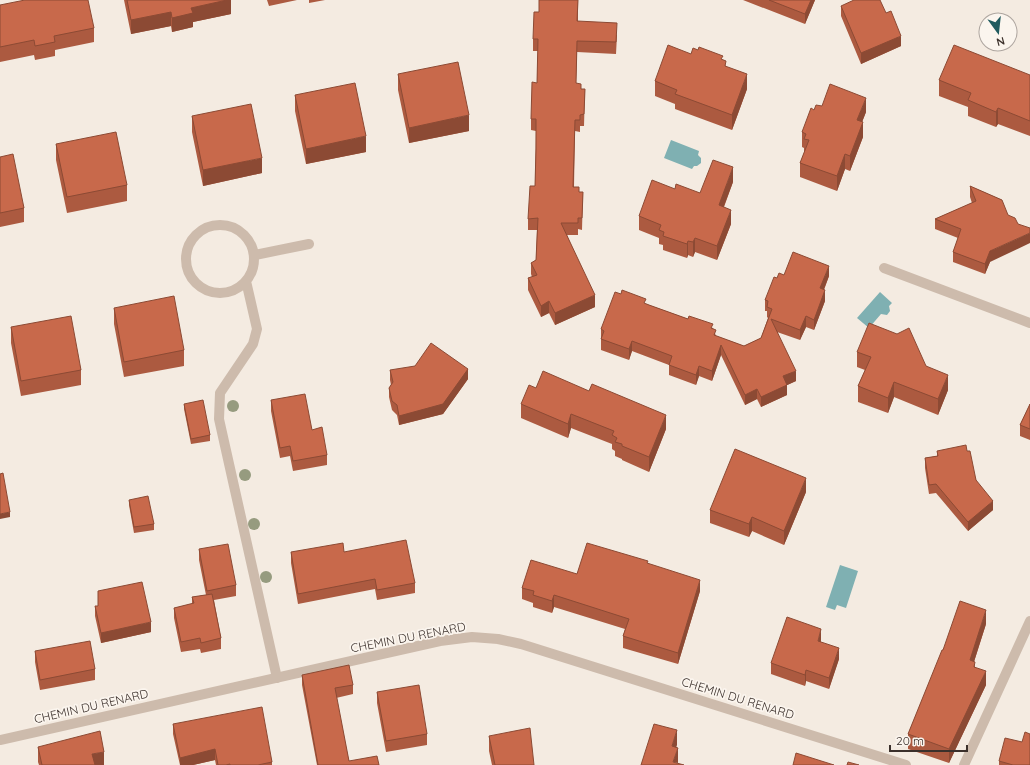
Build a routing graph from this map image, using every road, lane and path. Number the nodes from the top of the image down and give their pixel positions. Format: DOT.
graph roads {
  1 [pos="309,244"];
  2 [pos="255,255"];
  3 [pos="884,268"];
  4 [pos="246,282"];
  5 [pos="1030,323"];
  6 [pos="1030,621"];
  7 [pos="277,678"];
  8 [pos="0,740"];
  9 [pos="906,765"];
  10 [pos="964,765"];
  1 -- 2 [label="street"];
  2 -- 4 [label="street"];
  2 -- 4 [label="street"];
  3 -- 5 [label="street"];
  4 -- 7 [label="street"];
  6 -- 10 [label="street"];
  7 -- 8 [label="street, CHEMIN DU RENARD"];
  7 -- 9 [label="street, CHEMIN DU RENARD"];
}
